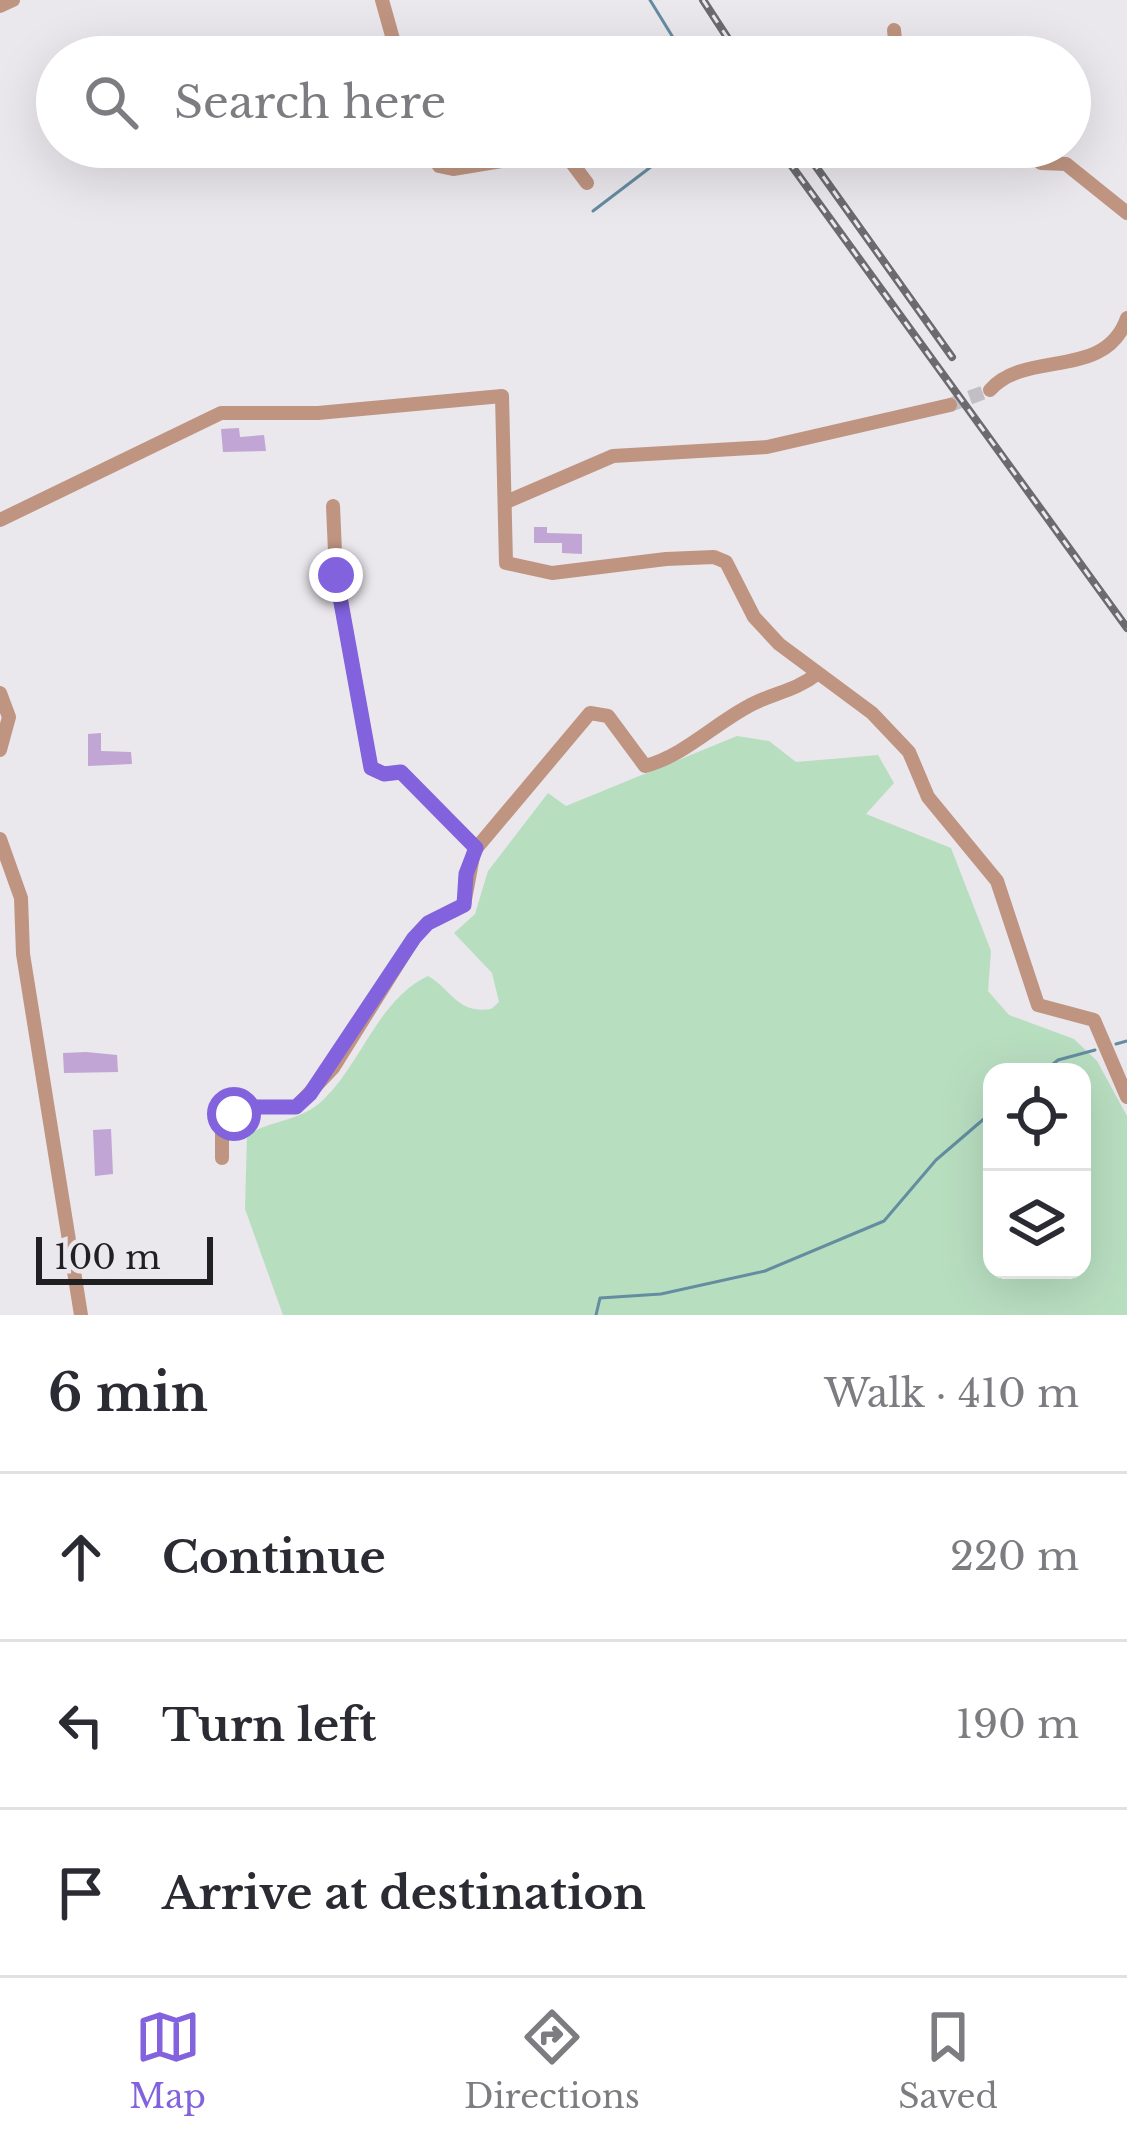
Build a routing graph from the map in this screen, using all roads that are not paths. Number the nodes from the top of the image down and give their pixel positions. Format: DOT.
graph roads {
  1 [pos="13,0"];
  2 [pos="382,0"];
  3 [pos="0,6"];
  4 [pos="894,30"];
  5 [pos="392,36"];
  6 [pos="895,36"];
  7 [pos="576,168"];
  8 [pos="1071,168"];
  9 [pos="587,183"];
  10 [pos="1127,213"];
  11 [pos="1127,318"];
  12 [pos="990,390"];
  13 [pos="950,405"];
  14 [pos="506,502"];
  15 [pos="333,506"];
  16 [pos="0,520"];
  17 [pos="817,674"];
  18 [pos="0,693"];
  19 [pos="0,750"];
  20 [pos="0,839"];
  21 [pos="476,848"];
  22 [pos="1127,1097"];
  23 [pos="222,1158"];
  24 [pos="81,1315"];
  1 -- 3 [label="street"];
  2 -- 5 [label="street"];
  4 -- 6 [label="street"];
  7 -- 9 [label="street"];
  8 -- 10 [label="street"];
  11 -- 12 [label="street"];
  13 -- 14 [label="street"];
  14 -- 16 [label="street"];
  14 -- 17 [label="street"];
  15 -- 21 [label="street"];
  17 -- 21 [label="street"];
  17 -- 22 [label="street"];
  18 -- 19 [label="street"];
  20 -- 24 [label="street"];
  21 -- 23 [label="street"];
}
